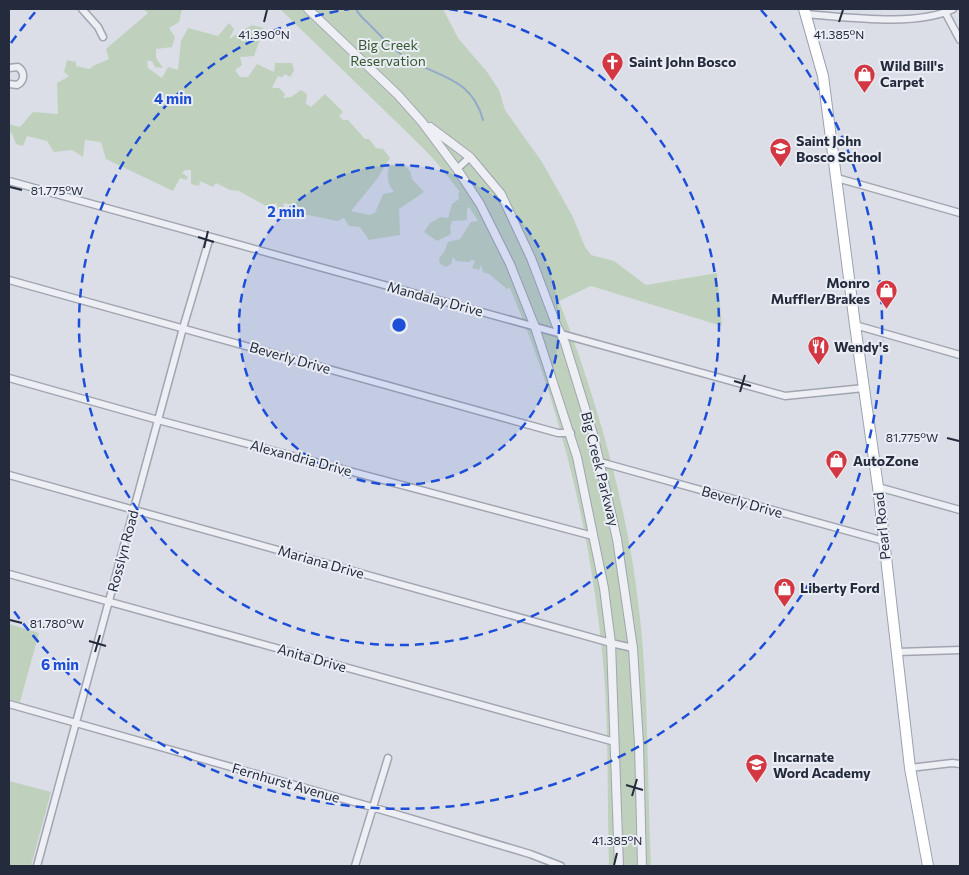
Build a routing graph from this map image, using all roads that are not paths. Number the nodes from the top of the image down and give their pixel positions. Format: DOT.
graph roads {
  1 [pos="82,9"];
  2 [pos="308,9"];
  3 [pos="953,9"];
  4 [pos="805,11"];
  5 [pos="945,12"];
  6 [pos="103,37"];
  7 [pos="960,40"];
  8 [pos="9,68"];
  9 [pos="9,84"];
  10 [pos="422,122"];
  11 [pos="470,157"];
  12 [pos="458,169"];
  13 [pos="837,178"];
  14 [pos="9,181"];
  15 [pos="960,213"];
  16 [pos="210,237"];
  17 [pos="9,280"];
  18 [pos="855,325"];
  19 [pos="535,327"];
  20 [pos="183,328"];
  21 [pos="560,334"];
  22 [pos="960,355"];
  23 [pos="9,378"];
  24 [pos="864,388"];
  25 [pos="158,420"];
  26 [pos="570,433"];
  27 [pos="600,462"];
  28 [pos="9,475"];
  29 [pos="878,487"];
  30 [pos="134,510"];
  31 [pos="960,510"];
  32 [pos="593,536"];
  33 [pos="884,541"];
  34 [pos="9,574"];
  35 [pos="110,602"];
  36 [pos="611,643"];
  37 [pos="632,648"];
  38 [pos="960,650"];
  39 [pos="897,652"];
  40 [pos="9,704"];
  41 [pos="75,723"];
  42 [pos="615,742"];
  43 [pos="388,758"];
  44 [pos="960,764"];
  45 [pos="910,768"];
  46 [pos="372,807"];
  47 [pos="37,866"];
  48 [pos="355,866"];
  49 [pos="561,866"];
  50 [pos="619,866"];
  51 [pos="642,866"];
  52 [pos="928,866"];
  1 -- 6 [label="street"];
  2 -- 10 [label="street, Big Creek Parkway"];
  3 -- 5 [label="street"];
  4 -- 5 [label="street"];
  4 -- 13 [label="main road, Pearl Road"];
  5 -- 7 [label="street"];
  8 -- 9 [label="street"];
  10 -- 11 [label="street, Big Creek Parkway"];
  10 -- 12 [label="street, Big Creek Parkway"];
  11 -- 12 [label="street"];
  11 -- 21 [label="street, Big Creek Parkway"];
  12 -- 19 [label="street, Big Creek Parkway"];
  13 -- 15 [label="street"];
  13 -- 18 [label="main road, Pearl Road"];
  14 -- 16 [label="street, Mandalay Drive"];
  16 -- 19 [label="street, Mandalay Drive"];
  16 -- 20 [label="street, Rosslyn Road"];
  17 -- 20 [label="street, Beverly Drive"];
  18 -- 22 [label="street"];
  18 -- 24 [label="main road, Pearl Road"];
  19 -- 21 [label="street, Mandalay Drive"];
  19 -- 26 [label="street, Big Creek Parkway"];
  20 -- 25 [label="street, Rosslyn Road"];
  20 -- 26 [label="street, Beverly Drive"];
  21 -- 24 [label="street, Mandalay Drive"];
  21 -- 27 [label="street, Big Creek Parkway"];
  23 -- 25 [label="street, Alexandria Drive"];
  24 -- 29 [label="main road, Pearl Road"];
  25 -- 30 [label="street, Rosslyn Road"];
  25 -- 32 [label="street, Alexandria Drive"];
  26 -- 32 [label="street, Big Creek Parkway"];
  27 -- 33 [label="street, Beverly Drive"];
  27 -- 37 [label="street, Big Creek Parkway"];
  28 -- 30 [label="street, Mariana Drive"];
  29 -- 31 [label="street"];
  29 -- 33 [label="main road, Pearl Road"];
  30 -- 35 [label="street, Rosslyn Road"];
  30 -- 36 [label="street, Mariana Drive"];
  32 -- 36 [label="street, Big Creek Parkway"];
  33 -- 39 [label="main road, Pearl Road"];
  34 -- 35 [label="street, Anita Drive"];
  35 -- 41 [label="street, Rosslyn Road"];
  35 -- 42 [label="street, Anita Drive"];
  36 -- 37 [label="street, Mariana Drive"];
  36 -- 42 [label="street, Big Creek Parkway"];
  37 -- 51 [label="street, Big Creek Parkway"];
  38 -- 39 [label="street"];
  39 -- 45 [label="main road, Pearl Road"];
  40 -- 41 [label="street, Fernhurst Avenue"];
  41 -- 46 [label="street, Fernhurst Avenue"];
  41 -- 47 [label="street, Rosslyn Road"];
  42 -- 50 [label="street, Big Creek Parkway"];
  43 -- 46 [label="street"];
  44 -- 45 [label="street"];
  45 -- 52 [label="main road, Pearl Road"];
  46 -- 48 [label="street"];
  46 -- 49 [label="street, Fernhurst Avenue"];
}
